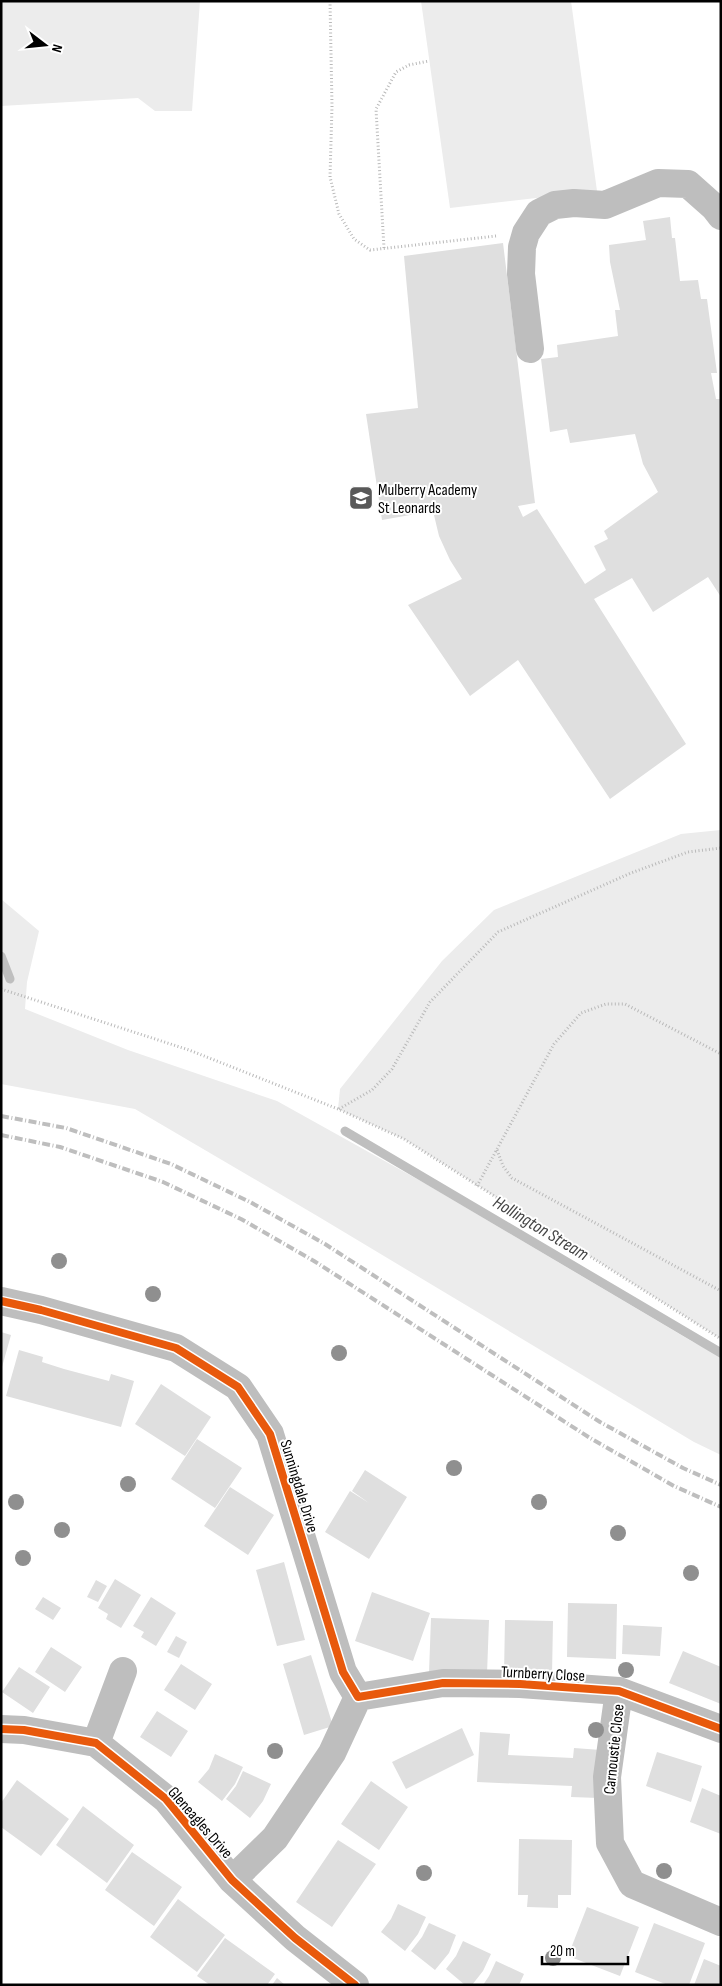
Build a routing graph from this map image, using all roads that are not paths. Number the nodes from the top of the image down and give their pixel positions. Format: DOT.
graph roads {
  1 [pos="721,216"];
  2 [pos="530,349"];
  3 [pos="1,1301"];
  4 [pos="123,1671"];
  5 [pos="619,1691"];
  6 [pos="358,1697"];
  7 [pos="721,1729"];
  8 [pos="1,1730"];
  9 [pos="96,1743"];
  10 [pos="232,1880"];
  11 [pos="721,1922"];
  12 [pos="354,1985"];
  1 -- 2 [label="street"];
  3 -- 6 [label="street, Sunningdale Drive"];
  4 -- 9 [label="street"];
  5 -- 6 [label="street, Turnberry Close"];
  5 -- 7 [label="street, Turnberry Close"];
  5 -- 11 [label="street, Carnoustie Close"];
  6 -- 10 [label="street"];
  8 -- 9 [label="street, Gleneagles Drive"];
  9 -- 10 [label="street, Gleneagles Drive"];
  10 -- 12 [label="street, Gleneagles Drive"];
}
